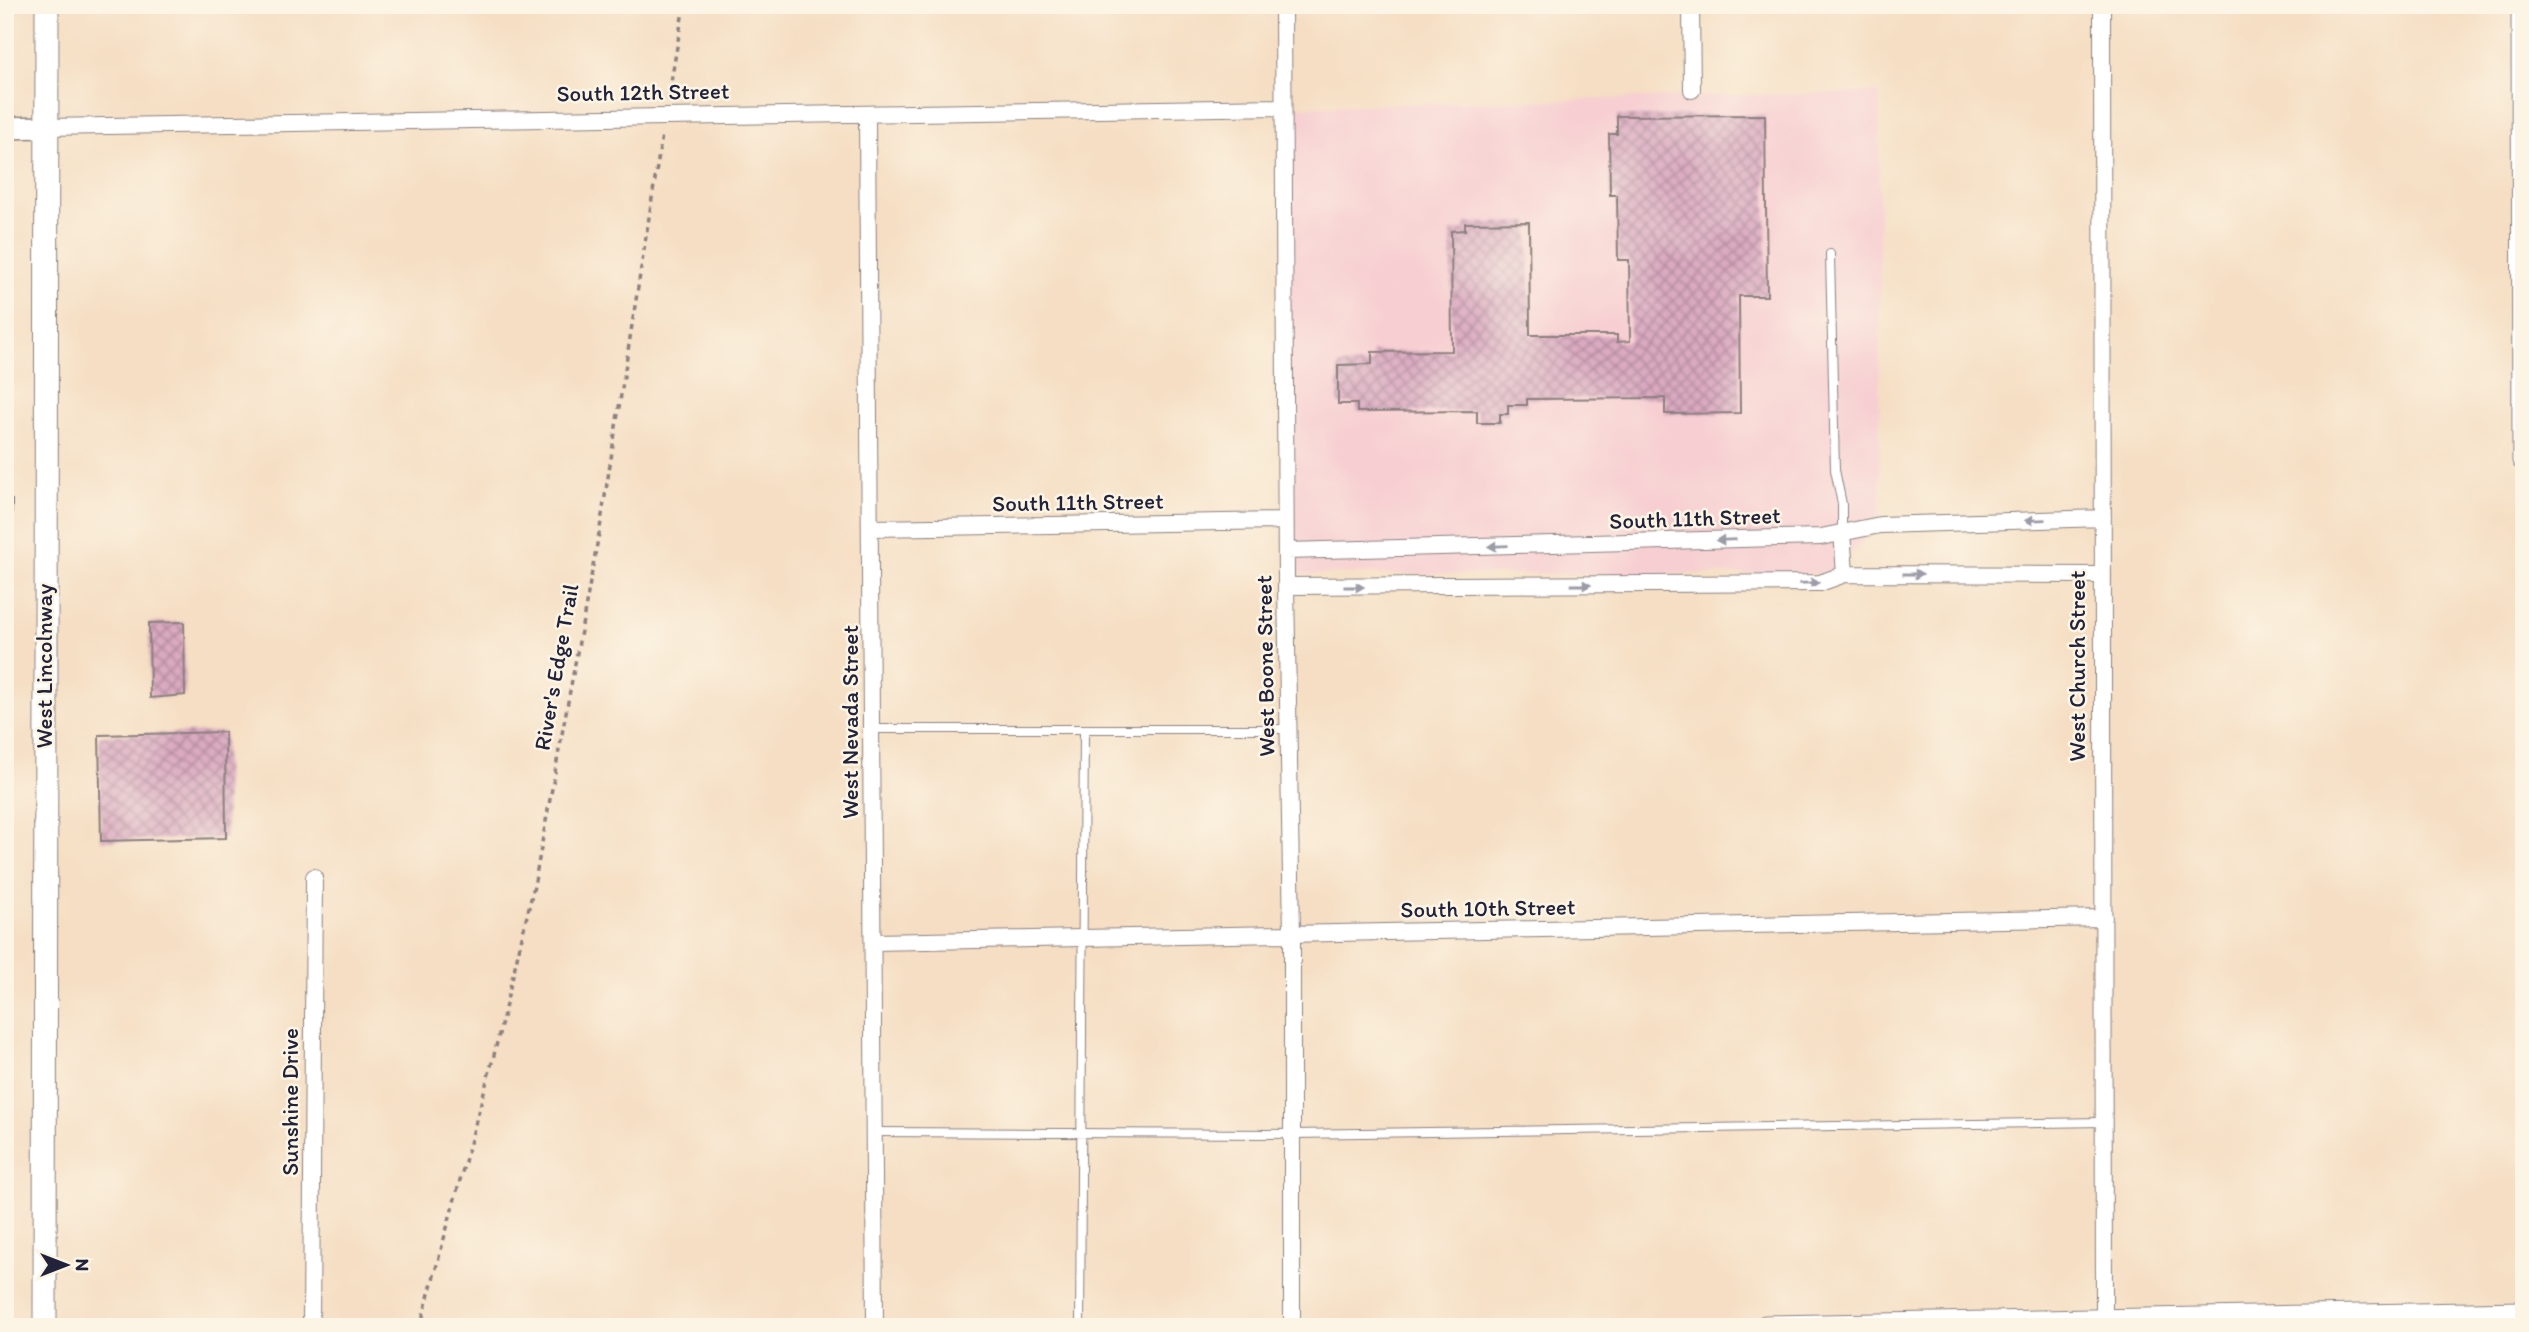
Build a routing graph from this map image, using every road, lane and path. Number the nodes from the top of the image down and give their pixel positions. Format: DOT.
graph roads {
  1 [pos="47,5"];
  2 [pos="684,5"];
  3 [pos="1283,5"];
  4 [pos="1691,5"];
  5 [pos="2102,5"];
  6 [pos="2523,5"];
  7 [pos="2523,51"];
  8 [pos="1692,90"];
  9 [pos="1282,107"];
  10 [pos="867,116"];
  11 [pos="665,118"];
  12 [pos="44,127"];
  13 [pos="5,128"];
  14 [pos="2523,234"];
  15 [pos="1830,254"];
  16 [pos="2524,460"];
  17 [pos="2103,518"];
  18 [pos="1285,522"];
  19 [pos="871,528"];
  20 [pos="1842,532"];
  21 [pos="1286,551"];
  22 [pos="1845,574"];
  23 [pos="2103,575"];
  24 [pos="1286,586"];
  25 [pos="872,729"];
  26 [pos="1084,729"];
  27 [pos="1289,729"];
  28 [pos="314,877"];
  29 [pos="2104,918"];
  30 [pos="1292,934"];
  31 [pos="1082,938"];
  32 [pos="874,943"];
  33 [pos="2104,1122"];
  34 [pos="875,1132"];
  35 [pos="1081,1133"];
  36 [pos="1292,1134"];
  37 [pos="2524,1313"];
  38 [pos="2313,1322"];
  39 [pos="2104,1323"];
  40 [pos="1901,1325"];
  41 [pos="45,1327"];
  42 [pos="311,1327"];
  43 [pos="420,1327"];
  44 [pos="875,1327"];
  45 [pos="1080,1327"];
  46 [pos="1292,1327"];
  47 [pos="1766,1327"];
  1 -- 12 [label="main road, West Lincolnway"];
  2 -- 11 [label="path, River's Edge Trail"];
  3 -- 9 [label="street, West Boone Street"];
  4 -- 8 [label="street"];
  5 -- 17 [label="street, West Church Street"];
  6 -- 7 [label="main road"];
  7 -- 14 [label="main road"];
  9 -- 10 [label="street, South 12th Street"];
  9 -- 18 [label="street, West Boone Street"];
  10 -- 11 [label="street, South 12th Street"];
  10 -- 19 [label="street, West Nevada Street"];
  11 -- 12 [label="street, South 12th Street"];
  11 -- 43 [label="path, River's Edge Trail"];
  12 -- 13 [label="street, South 12th Street"];
  12 -- 41 [label="main road, West Lincolnway"];
  14 -- 16 [label="main road"];
  15 -- 20 [label="lane"];
  17 -- 20 [label="street, South 11th Street, one-way"];
  17 -- 23 [label="street, West Church Street"];
  18 -- 19 [label="street, South 11th Street"];
  18 -- 21 [label="street, West Boone Street"];
  19 -- 25 [label="street, West Nevada Street"];
  20 -- 21 [label="street, South 11th Street, one-way"];
  20 -- 22 [label="street"];
  21 -- 24 [label="street, West Boone Street"];
  22 -- 23 [label="street, one-way"];
  24 -- 22 [label="street, one-way"];
  23 -- 29 [label="street, West Church Street"];
  24 -- 27 [label="street, West Boone Street"];
  25 -- 26 [label="lane"];
  25 -- 32 [label="street, West Nevada Street"];
  26 -- 27 [label="lane"];
  26 -- 31 [label="lane"];
  27 -- 30 [label="street, West Boone Street"];
  28 -- 42 [label="street, Sunshine Drive"];
  29 -- 30 [label="street, South 10th Street"];
  29 -- 33 [label="street, West Church Street"];
  30 -- 31 [label="street, South 10th Street"];
  30 -- 36 [label="street, West Boone Street"];
  31 -- 32 [label="street, South 10th Street"];
  31 -- 35 [label="lane"];
  32 -- 34 [label="street, West Nevada Street"];
  33 -- 36 [label="lane"];
  33 -- 39 [label="street, West Church Street"];
  34 -- 35 [label="lane"];
  34 -- 44 [label="street, West Nevada Street"];
  35 -- 36 [label="lane"];
  35 -- 45 [label="lane"];
  36 -- 46 [label="street, West Boone Street"];
  37 -- 38 [label="main road"];
  38 -- 39 [label="main road"];
  39 -- 40 [label="main road"];
  40 -- 47 [label="main road"];
}
